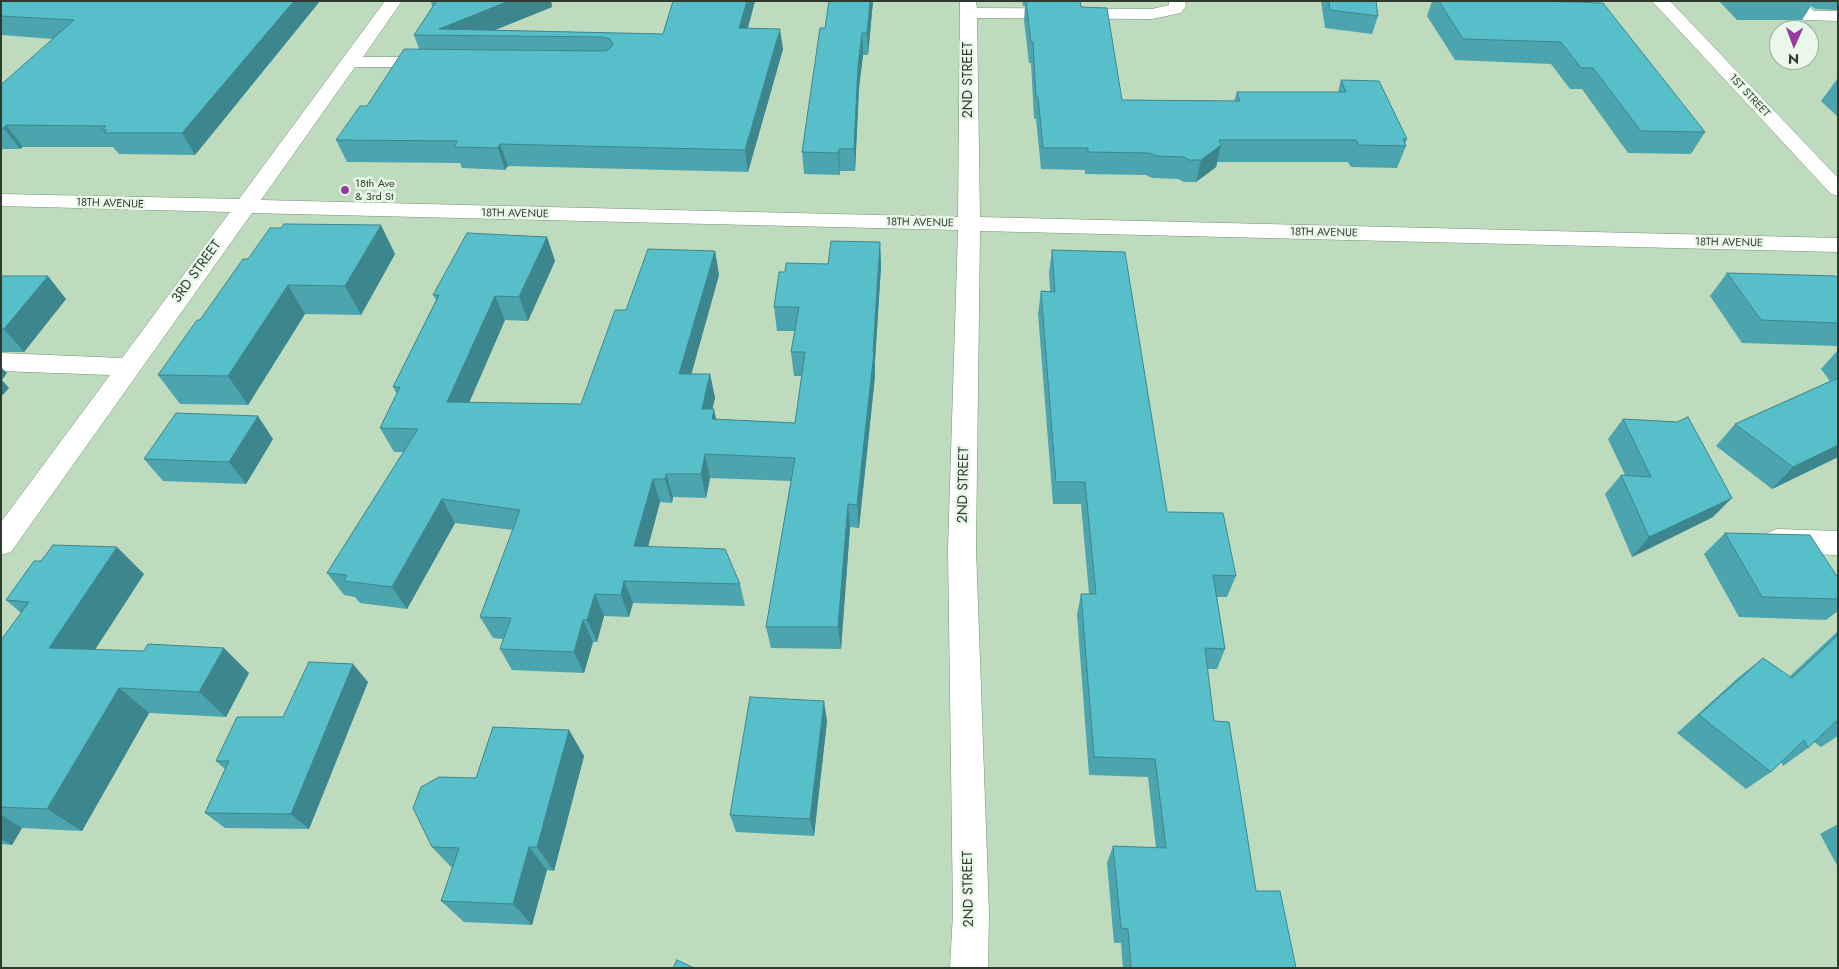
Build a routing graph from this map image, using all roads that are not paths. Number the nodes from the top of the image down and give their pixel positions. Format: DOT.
graph roads {
  1 [pos="394,1"];
  2 [pos="1177,1"];
  3 [pos="1660,1"];
  4 [pos="1794,1"];
  5 [pos="968,7"];
  6 [pos="1838,16"];
  7 [pos="350,62"];
  8 [pos="456,62"];
  9 [pos="1838,190"];
  10 [pos="1,200"];
  11 [pos="243,208"];
  12 [pos="969,224"];
  13 [pos="1838,245"];
  14 [pos="1,362"];
  15 [pos="130,367"];
  16 [pos="1748,540"];
  17 [pos="1838,543"];
  18 [pos="1,544"];
  19 [pos="969,968"];
  1 -- 7 [label="street, 3RD STREET"];
  2 -- 5 [label="street"];
  3 -- 9 [label="street, 1ST STREET"];
  4 -- 6 [label="street"];
  5 -- 12 [label="street, 2ND STREET"];
  7 -- 8 [label="street"];
  7 -- 11 [label="street, 3RD STREET"];
  10 -- 11 [label="street, 18TH AVENUE"];
  11 -- 12 [label="street, 18TH AVENUE"];
  11 -- 15 [label="street, 3RD STREET"];
  12 -- 13 [label="street, 18TH AVENUE"];
  12 -- 19 [label="street, 2ND STREET"];
  14 -- 15 [label="street"];
  15 -- 18 [label="street, 3RD STREET"];
  16 -- 17 [label="street"];
}
